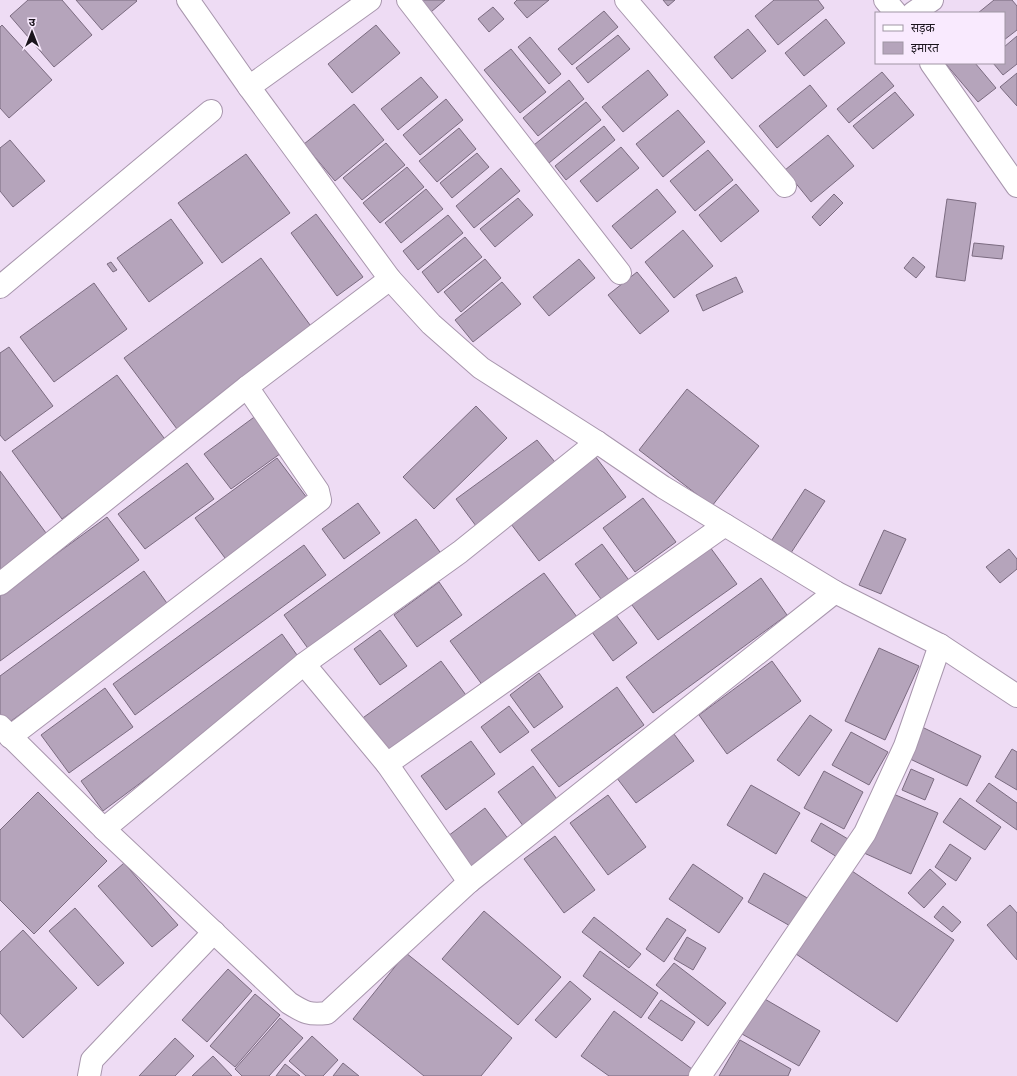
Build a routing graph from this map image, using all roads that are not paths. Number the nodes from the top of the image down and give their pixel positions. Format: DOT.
graph roads {
  1 [pos="188,0"];
  2 [pos="370,0"];
  3 [pos="408,0"];
  4 [pos="626,0"];
  5 [pos="885,0"];
  6 [pos="932,0"];
  7 [pos="895,12"];
  8 [pos="914,12"];
  9 [pos="932,64"];
  10 [pos="249,87"];
  11 [pos="210,111"];
  12 [pos="786,186"];
  13 [pos="1017,186"];
  14 [pos="620,273"];
  15 [pos="390,279"];
  16 [pos="0,287"];
  17 [pos="247,387"];
  18 [pos="597,442"];
  19 [pos="725,525"];
  20 [pos="0,584"];
  21 [pos="835,592"];
  22 [pos="940,645"];
  23 [pos="304,664"];
  24 [pos="1017,696"];
  25 [pos="5,731"];
  26 [pos="387,764"];
  27 [pos="104,830"];
  28 [pos="469,882"];
  29 [pos="214,932"];
  30 [pos="704,1074"];
  31 [pos="89,1076"];
  1 -- 10 [label="street"];
  2 -- 10 [label="street"];
  3 -- 14 [label="street"];
  4 -- 12 [label="street"];
  5 -- 7 [label="street"];
  6 -- 8 [label="street"];
  9 -- 13 [label="street"];
  10 -- 15 [label="street"];
  11 -- 16 [label="street"];
  15 -- 17 [label="street"];
  15 -- 18 [label="street"];
  17 -- 20 [label="street"];
  17 -- 25 [label="street"];
  18 -- 19 [label="street"];
  18 -- 23 [label="street"];
  19 -- 21 [label="street"];
  19 -- 26 [label="street"];
  21 -- 22 [label="street"];
  21 -- 28 [label="street"];
  22 -- 24 [label="street"];
  22 -- 30 [label="street"];
  23 -- 26 [label="street"];
  23 -- 27 [label="street"];
  25 -- 27 [label="street"];
  26 -- 28 [label="street"];
  27 -- 29 [label="street"];
  28 -- 29 [label="street"];
  29 -- 31 [label="street"];
}
